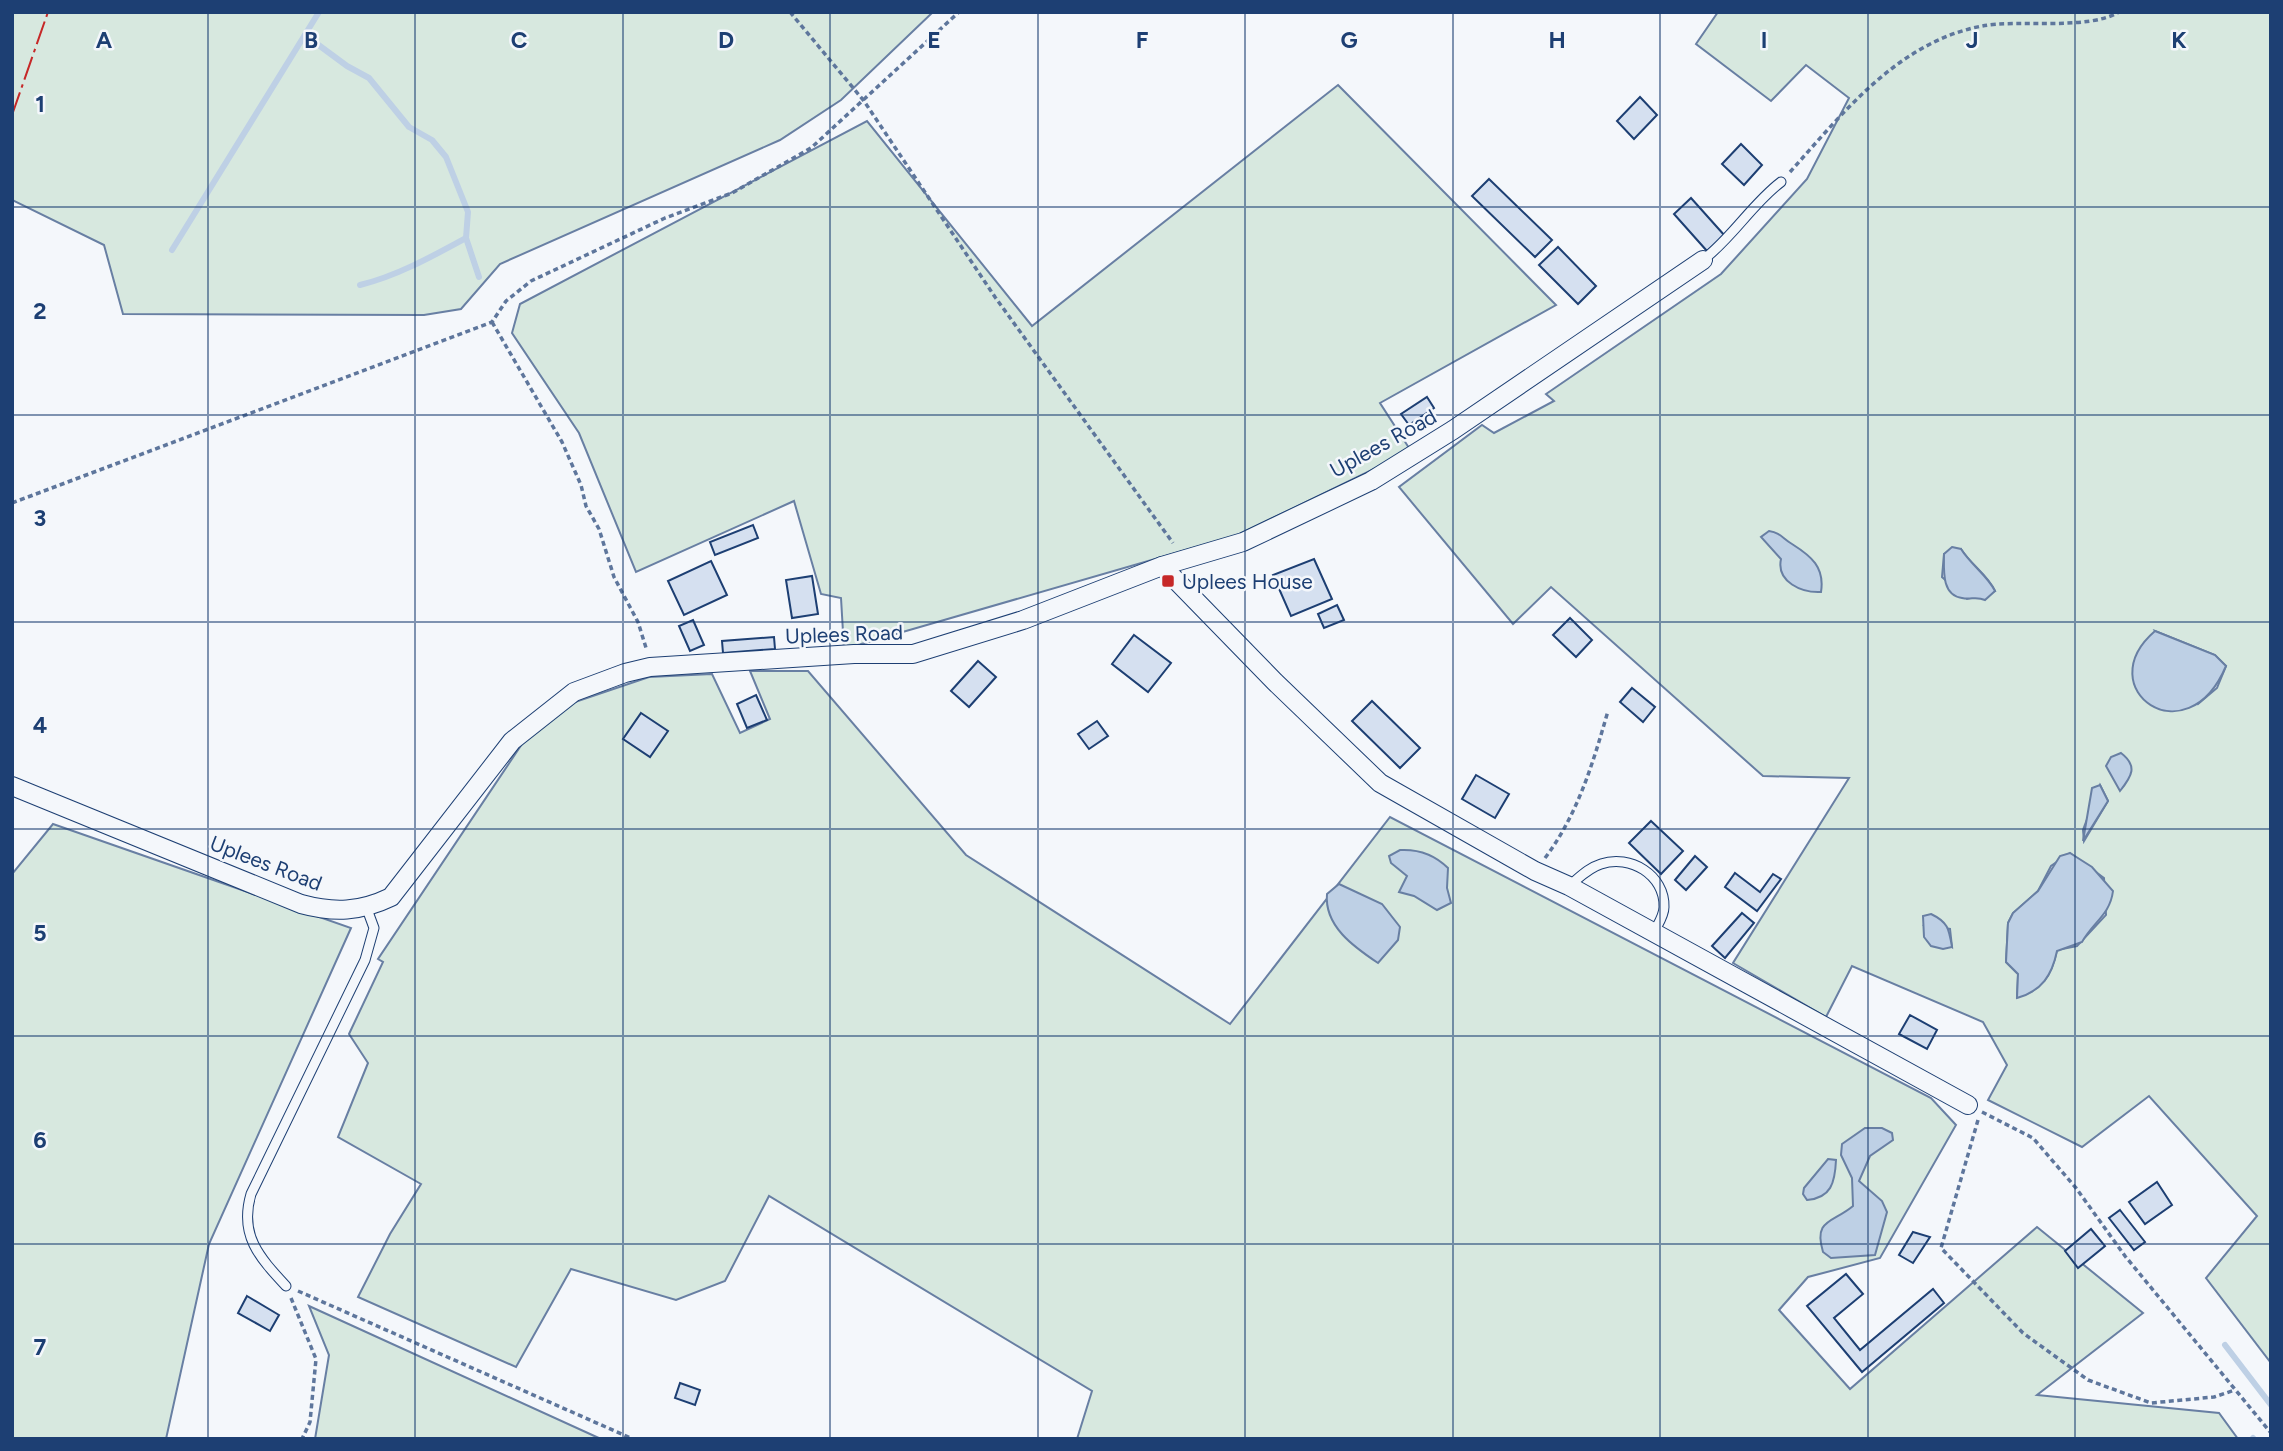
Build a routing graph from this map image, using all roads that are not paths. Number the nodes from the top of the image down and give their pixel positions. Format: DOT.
graph roads {
  1 [pos="1781,182"];
  2 [pos="1703,260"];
  3 [pos="1162,566"];
  4 [pos="12,786"];
  5 [pos="1569,886"];
  6 [pos="367,909"];
  7 [pos="1654,932"];
  8 [pos="1974,1108"];
  9 [pos="286,1286"];
  1 -- 2 [label="lane"];
  2 -- 3 [label="street, Uplees Road"];
  3 -- 5 [label="street"];
  3 -- 6 [label="street, Uplees Road"];
  4 -- 6 [label="street, Uplees Road"];
  5 -- 7 [label="street"];
  5 -- 7 [label="lane"];
  6 -- 9 [label="lane"];
  7 -- 8 [label="street"];
}
